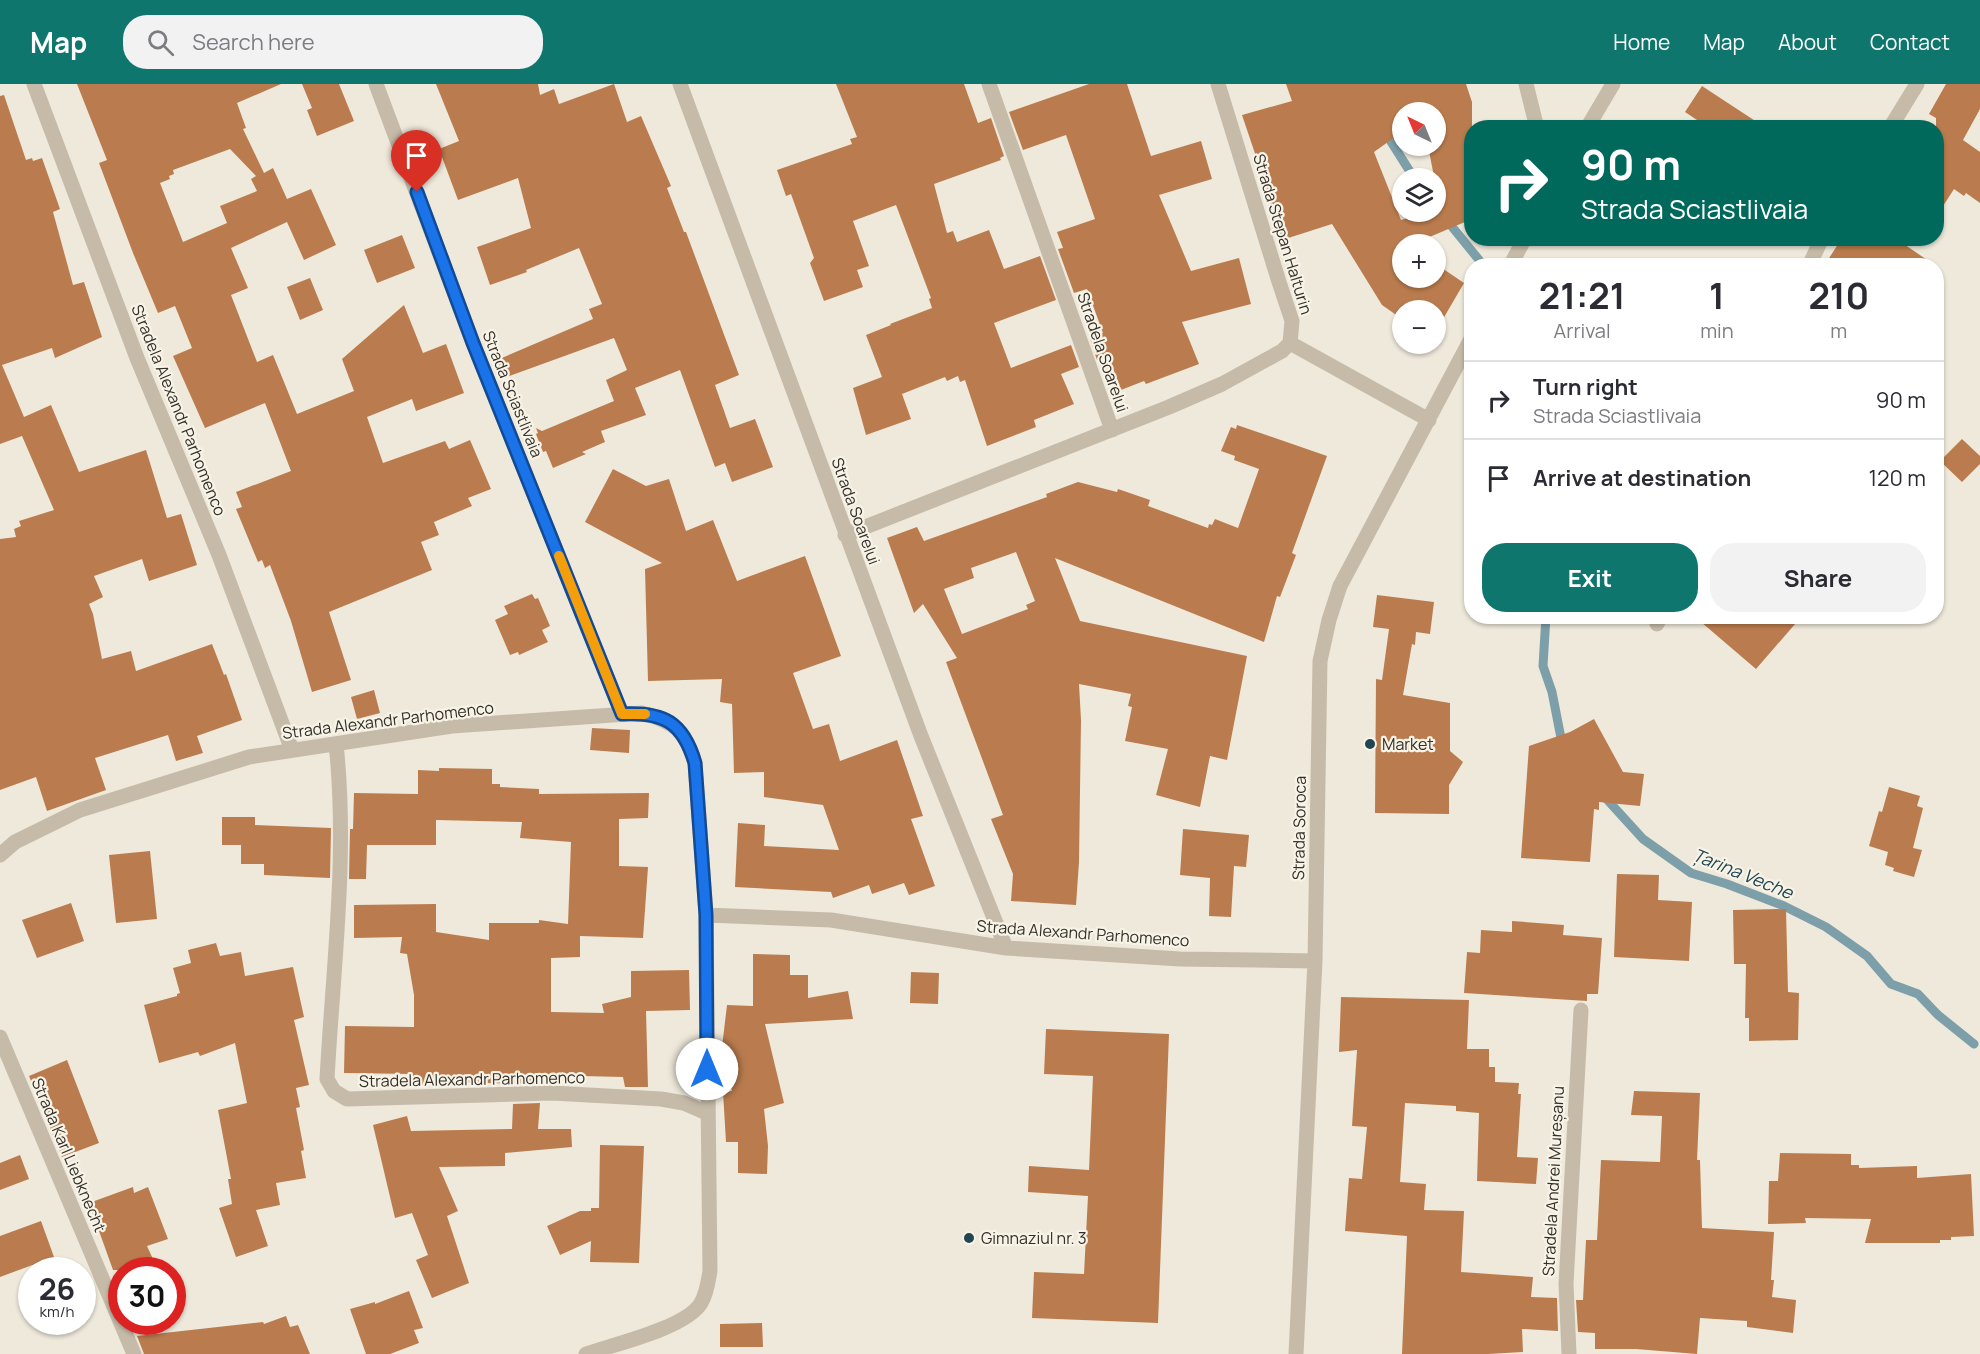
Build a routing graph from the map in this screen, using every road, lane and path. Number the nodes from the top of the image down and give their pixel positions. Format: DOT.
graph roads {
  1 [pos="34,84"];
  2 [pos="376,84"];
  3 [pos="680,84"];
  4 [pos="989,84"];
  5 [pos="1218,84"];
  6 [pos="1526,84"];
  7 [pos="1613,84"];
  8 [pos="1917,84"];
  9 [pos="1535,120"];
  10 [pos="1592,120"];
  11 [pos="1895,120"];
  12 [pos="1290,343"];
  13 [pos="1464,352"];
  14 [pos="1429,420"];
  15 [pos="1112,430"];
  16 [pos="845,535"];
  17 [pos="622,714"];
  18 [pos="336,744"];
  19 [pos="292,750"];
  20 [pos="0,855"];
  21 [pos="706,915"];
  22 [pos="1006,948"];
  23 [pos="1315,962"];
  24 [pos="1581,1011"];
  25 [pos="0,1036"];
  26 [pos="707,1113"];
  27 [pos="134,1354"];
  28 [pos="586,1354"];
  29 [pos="1296,1354"];
  30 [pos="1569,1354"];
  1 -- 19 [label="street, Stradela Alexandr Parhomenco"];
  2 -- 17 [label="street, Strada Sciastlivaia"];
  3 -- 16 [label="street, Strada Soarelui"];
  4 -- 15 [label="street, Stradela Soarelui"];
  5 -- 12 [label="street, Strada Stepan Halturin"];
  6 -- 9 [label="street"];
  7 -- 10 [label="street"];
  8 -- 11 [label="street"];
  12 -- 14 [label="street"];
  12 -- 15 [label="street"];
  13 -- 14 [label="street, Strada Soroca"];
  14 -- 23 [label="street, Strada Soroca"];
  15 -- 16 [label="street, Stradela Soarelui"];
  16 -- 22 [label="street, Strada Soarelui"];
  17 -- 18 [label="street, Strada Alexandr Parhomenco"];
  17 -- 21 [label="street, Strada Alexandr Parhomenco"];
  18 -- 19 [label="street, Strada Alexandr Parhomenco"];
  18 -- 26 [label="street, Stradela Alexandr Parhomenco"];
  19 -- 20 [label="street, Strada Alexandr Parhomenco"];
  21 -- 22 [label="street, Strada Alexandr Parhomenco"];
  21 -- 26 [label="street, Strada Alexandr Parhomenco"];
  22 -- 23 [label="street, Strada Alexandr Parhomenco"];
  23 -- 29 [label="street, Strada Soroca"];
  24 -- 30 [label="street, Stradela Andrei Mureșanu"];
  25 -- 27 [label="street, Strada Karl Liebknecht"];
  26 -- 28 [label="street, Strada Alexandr Parhomenco"];
}
